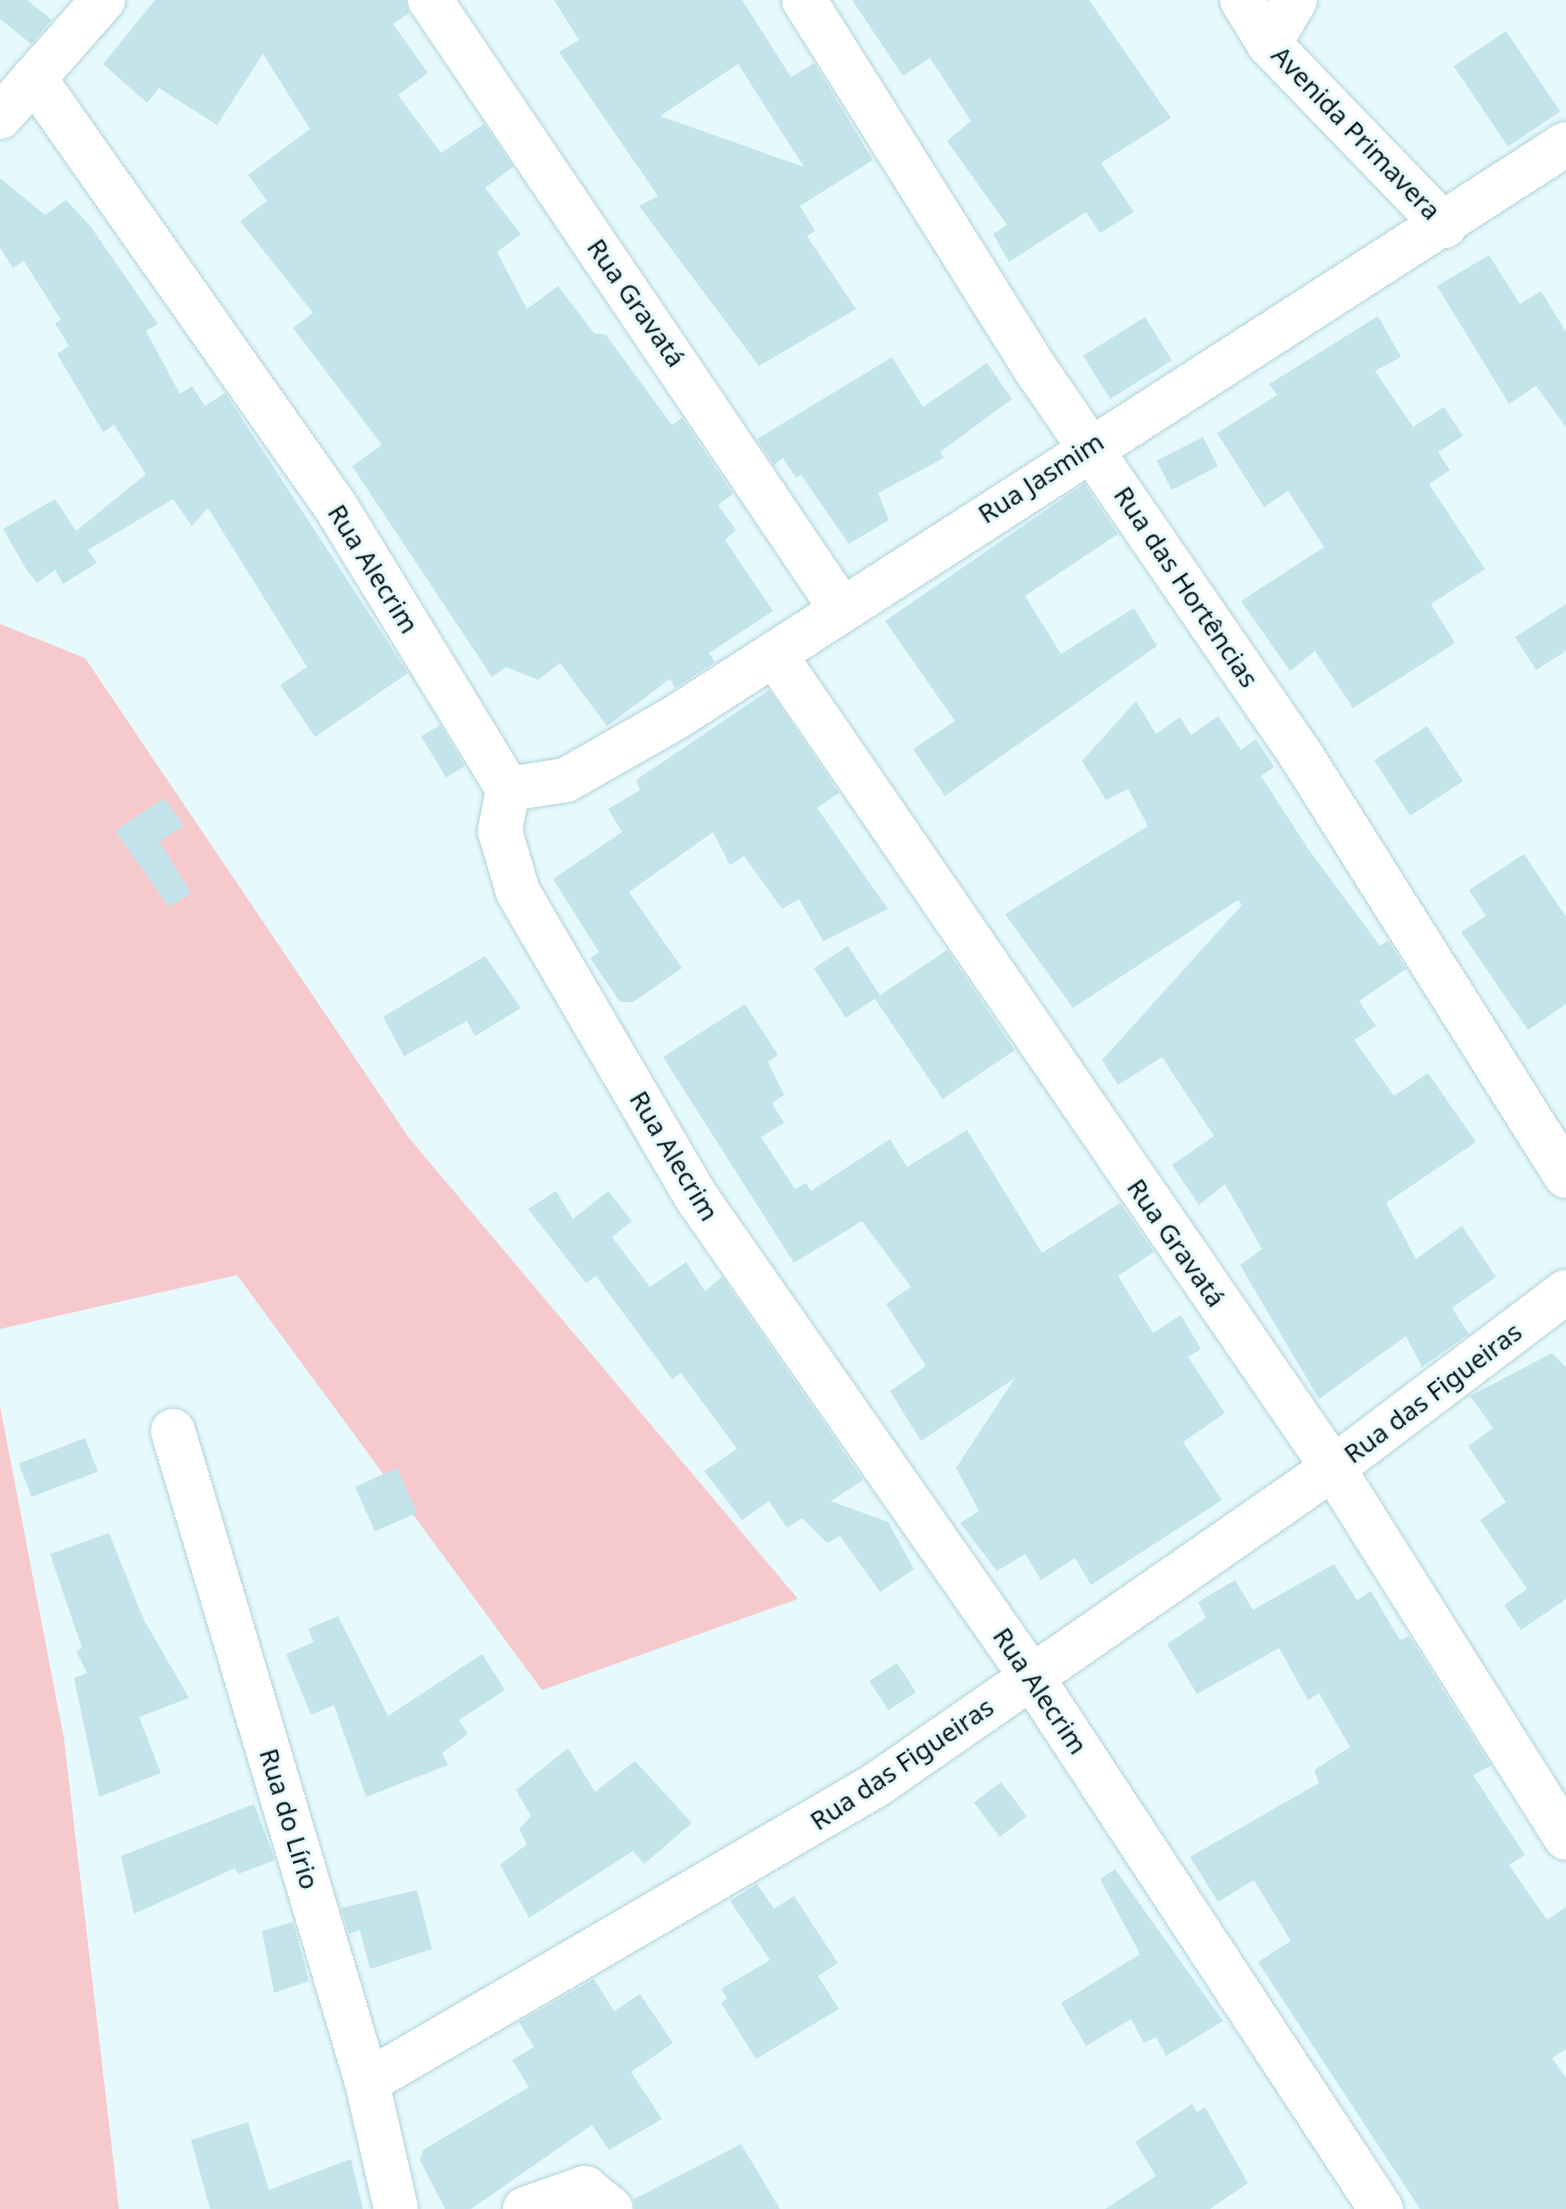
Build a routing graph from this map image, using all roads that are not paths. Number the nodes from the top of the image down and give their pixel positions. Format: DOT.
graph roads {
  1 [pos="103,0"];
  2 [pos="430,0"];
  3 [pos="804,0"];
  4 [pos="1242,0"];
  5 [pos="1295,0"];
  6 [pos="1269,44"];
  7 [pos="34,78"];
  8 [pos="0,117"];
  9 [pos="1566,144"];
  10 [pos="1445,226"];
  11 [pos="1090,447"];
  12 [pos="840,607"];
  13 [pos="774,654"];
  14 [pos="508,789"];
  15 [pos="1566,1176"];
  16 [pos="1566,1292"];
  17 [pos="173,1431"];
  18 [pos="1333,1468"];
  19 [pos="1031,1676"];
  20 [pos="1566,1838"];
  21 [pos="367,2082"];
  22 [pos="396,2209"];
  23 [pos="525,2209"];
  24 [pos="611,2209"];
  25 [pos="1381,2209"];
  1 -- 7 [label="street"];
  2 -- 12 [label="street, Rua Gravatá"];
  3 -- 11 [label="street, Rua das Hortências"];
  4 -- 6 [label="street, Avenida Primavera"];
  5 -- 6 [label="street"];
  6 -- 10 [label="street, Avenida Primavera"];
  7 -- 8 [label="street"];
  7 -- 14 [label="street, Rua Alecrim"];
  9 -- 10 [label="street, Rua Jasmim"];
  10 -- 11 [label="street, Rua Jasmim"];
  11 -- 12 [label="street, Rua Jasmim"];
  11 -- 15 [label="street, Rua das Hortências"];
  12 -- 13 [label="street, Rua Jasmim"];
  13 -- 14 [label="street, Rua Jasmim"];
  13 -- 18 [label="street, Rua Gravatá"];
  14 -- 19 [label="street, Rua Alecrim"];
  16 -- 18 [label="street, Rua das Figueiras"];
  17 -- 21 [label="street, Rua do Lírio"];
  18 -- 19 [label="street, Rua das Figueiras"];
  18 -- 20 [label="street, Rua Gravatá"];
  19 -- 21 [label="street, Rua das Figueiras"];
  19 -- 25 [label="street, Rua Alecrim"];
  21 -- 22 [label="street, Rua do Lírio"];
  23 -- 24 [label="street"];
}
